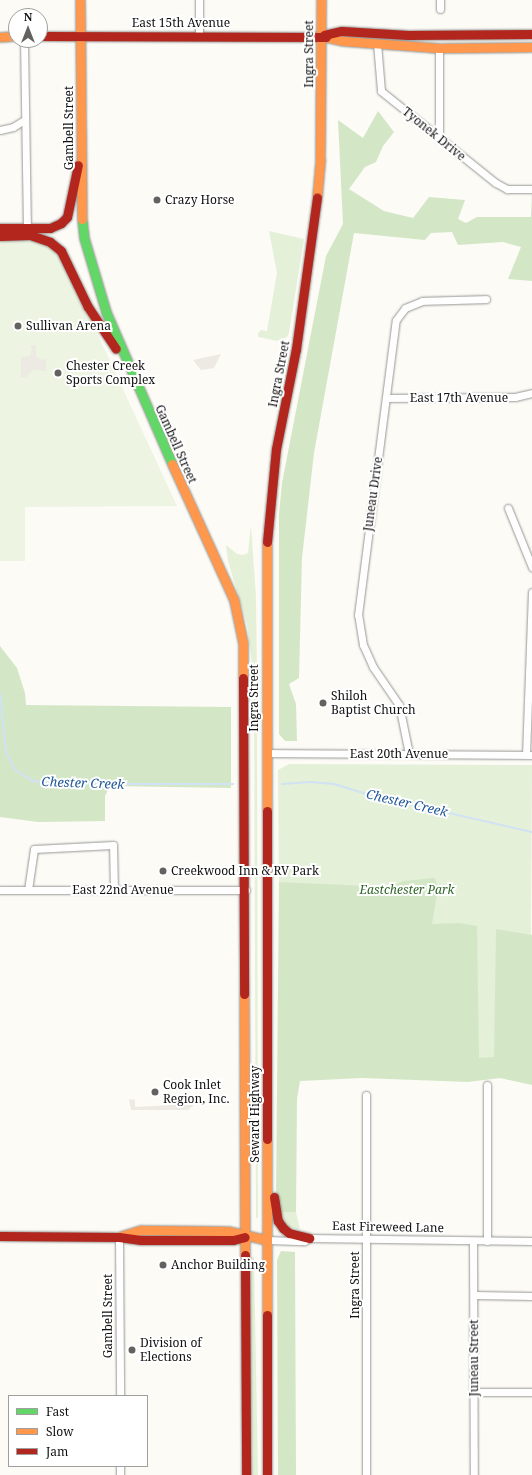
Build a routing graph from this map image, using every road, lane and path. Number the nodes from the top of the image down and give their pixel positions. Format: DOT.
graph roads {
  1 [pos="80,0"];
  2 [pos="199,0"];
  3 [pos="321,0"];
  4 [pos="440,0"];
  5 [pos="440,9"];
  6 [pos="532,34"];
  7 [pos="80,35"];
  8 [pos="199,35"];
  9 [pos="48,36"];
  10 [pos="322,36"];
  11 [pos="377,43"];
  12 [pos="532,47"];
  13 [pos="24,48"];
  14 [pos="439,48"];
  15 [pos="24,120"];
  16 [pos="0,130"];
  17 [pos="439,138"];
  18 [pos="82,150"];
  19 [pos="532,189"];
  20 [pos="0,228"];
  21 [pos="28,228"];
  22 [pos="0,236"];
  23 [pos="486,299"];
  24 [pos="127,366"];
  25 [pos="532,393"];
  26 [pos="386,398"];
  27 [pos="508,508"];
  28 [pos="532,567"];
  29 [pos="532,592"];
  30 [pos="532,607"];
  31 [pos="245,753"];
  32 [pos="266,753"];
  33 [pos="409,754"];
  34 [pos="529,755"];
  35 [pos="0,890"];
  36 [pos="28,890"];
  37 [pos="114,890"];
  38 [pos="246,890"];
  39 [pos="487,1085"];
  40 [pos="366,1095"];
  41 [pos="267,1143"];
  42 [pos="0,1236"];
  43 [pos="119,1237"];
  44 [pos="246,1237"];
  45 [pos="309,1238"];
  46 [pos="267,1240"];
  47 [pos="367,1240"];
  48 [pos="473,1241"];
  49 [pos="487,1241"];
  50 [pos="532,1241"];
  51 [pos="475,1295"];
  52 [pos="532,1296"];
  53 [pos="474,1392"];
  54 [pos="532,1392"];
  55 [pos="120,1395"];
  56 [pos="246,1475"];
  57 [pos="267,1475"];
  58 [pos="366,1475"];
  59 [pos="474,1475"];
  1 -- 7 [label="main road, Gambell Street"];
  2 -- 8 [label="street"];
  3 -- 10 [label="main road, Ingra Street"];
  4 -- 5 [label="street"];
  6 -- 10 [label="main road, East 15th Avenue"];
  7 -- 8 [label="main road, East 15th Avenue"];
  7 -- 9 [label="main road, East 15th Avenue"];
  7 -- 18 [label="main road, Gambell Street"];
  8 -- 10 [label="main road, East 15th Avenue"];
  10 -- 11 [label="main road, East 15th Avenue"];
  10 -- 32 [label="main road, Ingra Street"];
  11 -- 14 [label="main road, East 15th Avenue"];
  11 -- 17 [label="street, Tyonek Drive"];
  12 -- 14 [label="main road, East 15th Avenue"];
  13 -- 15 [label="street"];
  14 -- 17 [label="street"];
  15 -- 16 [label="street"];
  15 -- 21 [label="street"];
  17 -- 19 [label="street, Tyonek Drive"];
  18 -- 21 [label="main road"];
  18 -- 24 [label="main road, Gambell Street"];
  20 -- 21 [label="main road"];
  22 -- 24 [label="main road"];
  23 -- 26 [label="street, Juneau Drive"];
  24 -- 31 [label="main road, Gambell Street"];
  25 -- 26 [label="street, East 17th Avenue"];
  26 -- 33 [label="street, Juneau Drive"];
  27 -- 28 [label="street"];
  29 -- 30 [label="street"];
  30 -- 34 [label="street"];
  31 -- 38 [label="main road, Seward Highway"];
  32 -- 33 [label="street, East 20th Avenue"];
  32 -- 41 [label="main road, Seward Highway"];
  33 -- 34 [label="street, East 20th Avenue"];
  35 -- 36 [label="street, East 22nd Avenue"];
  36 -- 37 [label="street, East 22nd Avenue"];
  36 -- 37 [label="street"];
  37 -- 38 [label="street, East 22nd Avenue"];
  38 -- 44 [label="main road, Seward Highway"];
  39 -- 49 [label="street"];
  40 -- 47 [label="street, Ingra Street"];
  41 -- 45 [label="main road"];
  41 -- 46 [label="main road, Seward Highway"];
  42 -- 43 [label="main road, East Fireweed Lane"];
  43 -- 44 [label="main road, East Fireweed Lane"];
  43 -- 55 [label="street, Gambell Street"];
  44 -- 46 [label="main road, East Fireweed Lane"];
  44 -- 56 [label="main road, Seward Highway"];
  45 -- 46 [label="street, East Fireweed Lane"];
  45 -- 47 [label="street, East Fireweed Lane"];
  46 -- 57 [label="main road, Seward Highway"];
  47 -- 48 [label="street, East Fireweed Lane"];
  47 -- 58 [label="street, Ingra Street"];
  48 -- 49 [label="street, East Fireweed Lane"];
  48 -- 51 [label="street, Juneau Street"];
  49 -- 50 [label="street, East Fireweed Lane"];
  51 -- 52 [label="street"];
  51 -- 53 [label="street, Juneau Street"];
  53 -- 54 [label="street"];
  53 -- 59 [label="street, Juneau Street"];
}
